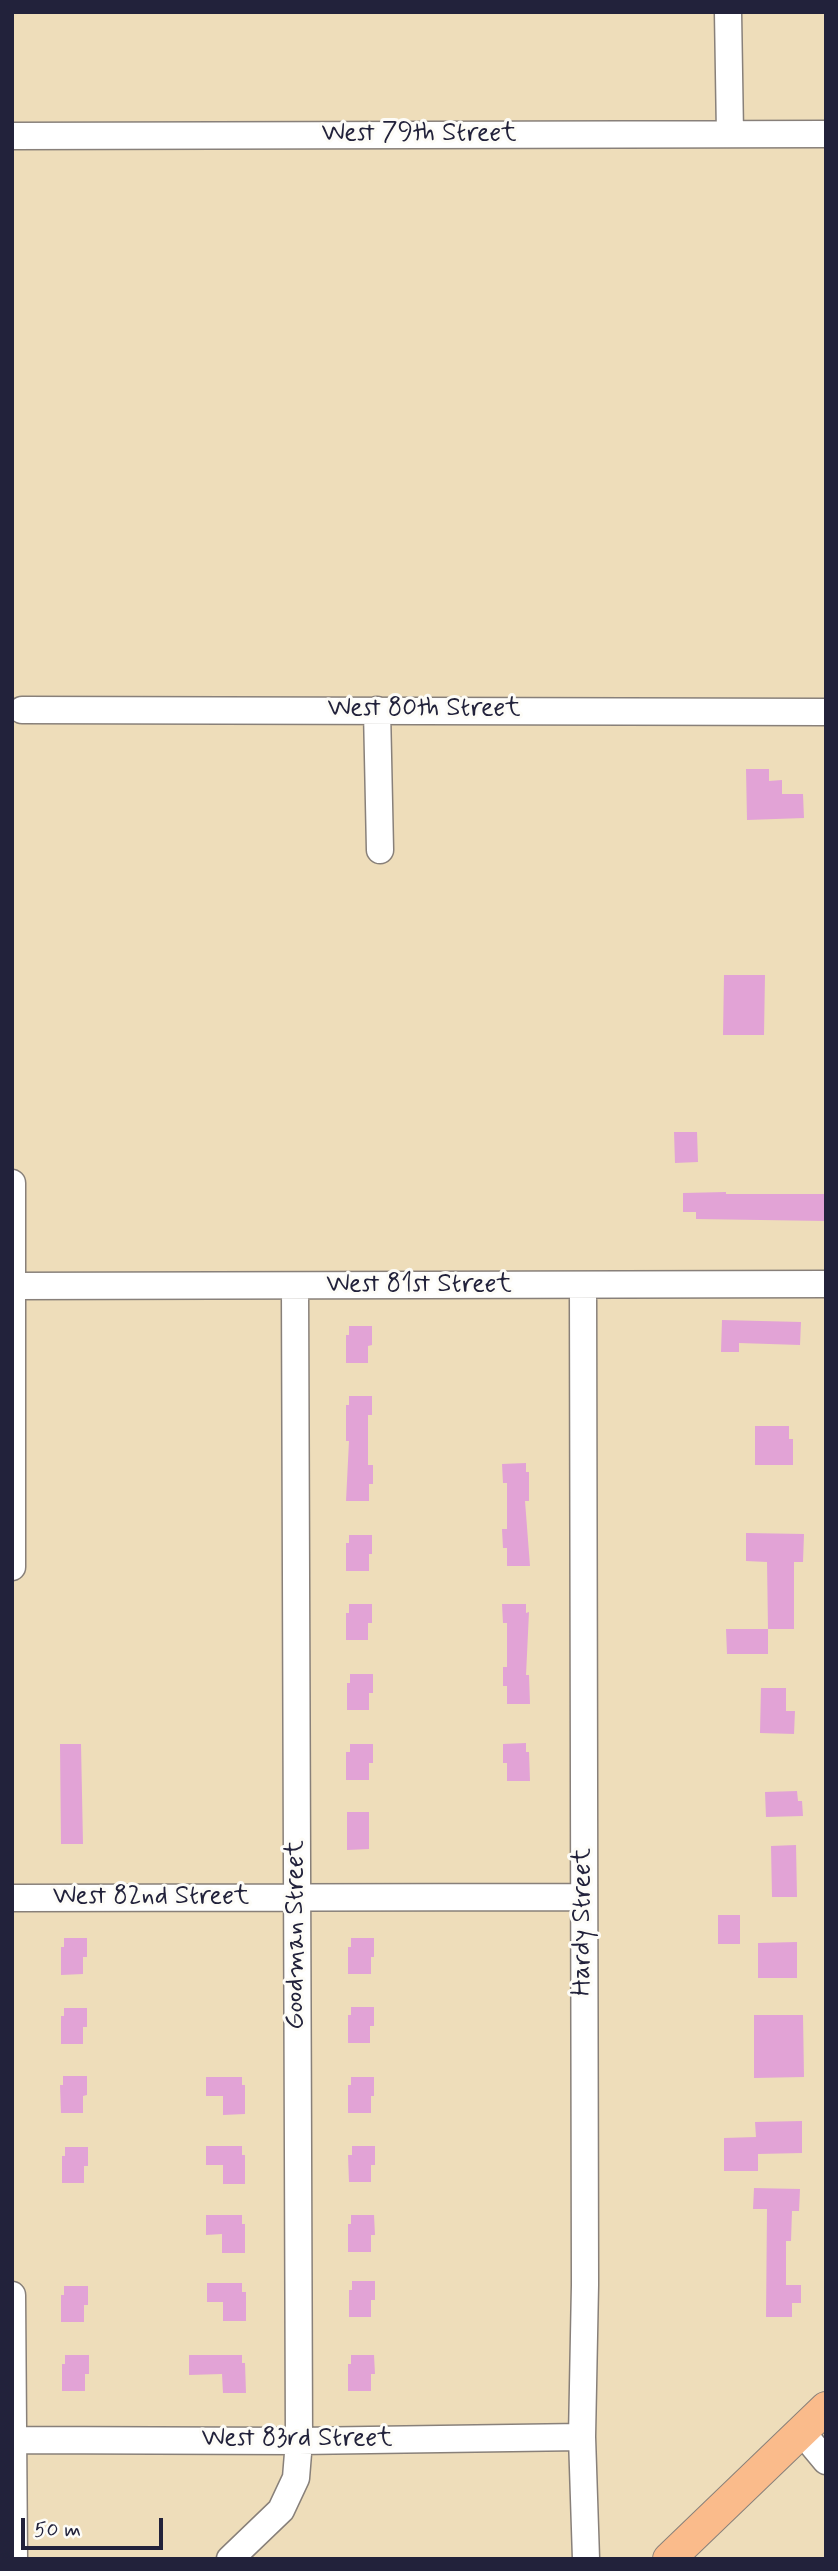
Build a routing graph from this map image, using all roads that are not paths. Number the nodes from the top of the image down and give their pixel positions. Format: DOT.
graph roads {
  1 [pos="727,12"];
  2 [pos="730,134"];
  3 [pos="826,134"];
  4 [pos="12,135"];
  5 [pos="16,710"];
  6 [pos="377,710"];
  7 [pos="826,712"];
  8 [pos="380,850"];
  9 [pos="12,1183"];
  10 [pos="826,1284"];
  11 [pos="583,1285"];
  12 [pos="13,1286"];
  13 [pos="295,1287"];
  14 [pos="12,1567"];
  15 [pos="297,1897"];
  16 [pos="583,1897"];
  17 [pos="12,1898"];
  18 [pos="12,2295"];
  19 [pos="826,2408"];
  20 [pos="802,2431"];
  21 [pos="582,2437"];
  22 [pos="13,2440"];
  23 [pos="299,2441"];
  24 [pos="826,2461"];
  25 [pos="13,2559"];
  26 [pos="230,2559"];
  27 [pos="586,2559"];
  28 [pos="669,2559"];
  1 -- 2 [label="street"];
  2 -- 3 [label="street, West 79th Street"];
  2 -- 4 [label="street, West 79th Street"];
  5 -- 6 [label="street, West 80th Street"];
  6 -- 7 [label="street, West 80th Street"];
  6 -- 8 [label="street"];
  9 -- 12 [label="street"];
  10 -- 11 [label="street, West 81st Street"];
  11 -- 13 [label="street, West 81st Street"];
  11 -- 16 [label="street, Hardy Street"];
  12 -- 13 [label="street, West 81st Street"];
  12 -- 14 [label="street"];
  13 -- 15 [label="street, Goodman Street"];
  15 -- 16 [label="street, West 82nd Street"];
  15 -- 17 [label="street, West 82nd Street"];
  15 -- 23 [label="street, Goodman Street"];
  16 -- 21 [label="street, Hardy Street"];
  18 -- 22 [label="street"];
  19 -- 20 [label="main road"];
  20 -- 24 [label="street"];
  20 -- 28 [label="main road"];
  21 -- 23 [label="street, West 83rd Street"];
  21 -- 27 [label="street, Hardy Street"];
  22 -- 23 [label="street, West 83rd Street"];
  22 -- 25 [label="street"];
  23 -- 26 [label="street, Goodman Street"];
}
